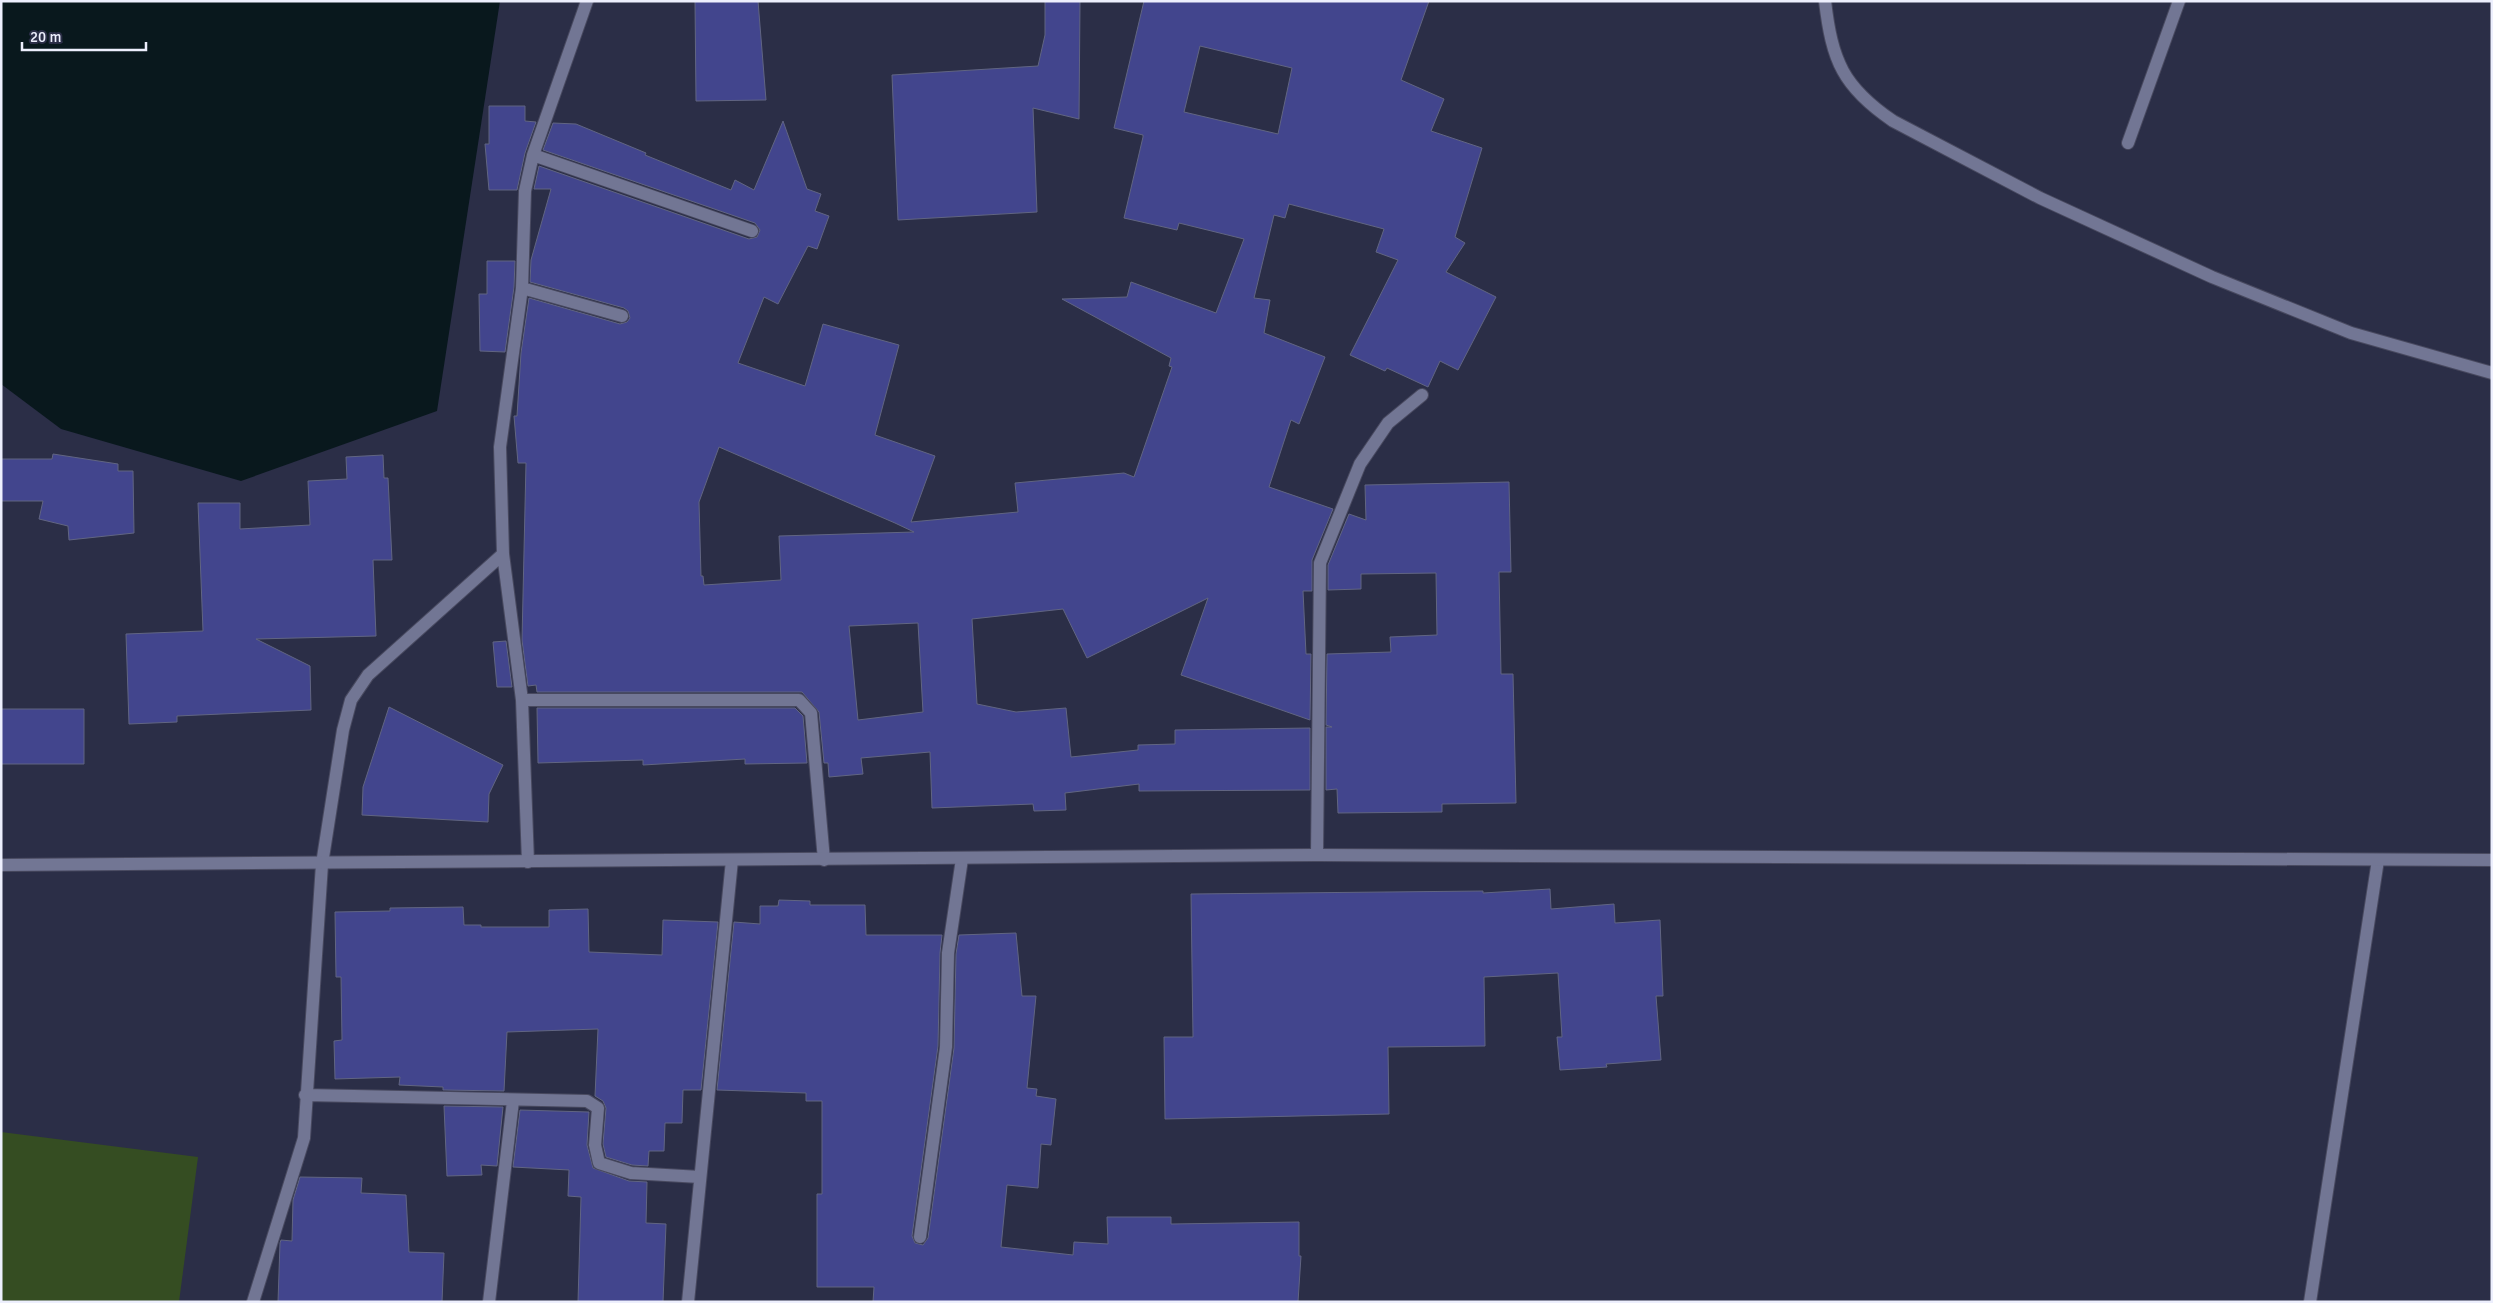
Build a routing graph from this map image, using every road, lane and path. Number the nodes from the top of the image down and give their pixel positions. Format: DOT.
graph roads {
  1 [pos="587,1"];
  2 [pos="1825,1"];
  3 [pos="2179,1"];
  4 [pos="2128,142"];
  5 [pos="533,155"];
  6 [pos="752,231"];
  7 [pos="522,288"];
  8 [pos="622,316"];
  9 [pos="2492,373"];
  10 [pos="1422,395"];
  11 [pos="503,554"];
  12 [pos="522,700"];
  13 [pos="1317,855"];
  14 [pos="732,860"];
  15 [pos="824,860"];
  16 [pos="962,860"];
  17 [pos="2378,860"];
  18 [pos="2492,860"];
  19 [pos="528,862"];
  20 [pos="322,864"];
  21 [pos="1,865"];
  22 [pos="305,1095"];
  23 [pos="513,1101"];
  24 [pos="700,1177"];
  25 [pos="920,1237"];
  26 [pos="253,1302"];
  27 [pos="489,1302"];
  28 [pos="688,1302"];
  29 [pos="2310,1302"];
  1 -- 5 [label="street"];
  2 -- 9 [label="street"];
  3 -- 4 [label="street"];
  5 -- 6 [label="street"];
  5 -- 7 [label="street"];
  7 -- 8 [label="street"];
  7 -- 11 [label="street"];
  10 -- 13 [label="street"];
  11 -- 12 [label="street"];
  11 -- 20 [label="street"];
  12 -- 15 [label="street"];
  12 -- 19 [label="street"];
  13 -- 16 [label="street"];
  13 -- 17 [label="street"];
  14 -- 15 [label="street"];
  14 -- 19 [label="street"];
  14 -- 24 [label="street"];
  15 -- 16 [label="street"];
  16 -- 25 [label="street"];
  17 -- 18 [label="street"];
  17 -- 29 [label="street"];
  19 -- 20 [label="street"];
  20 -- 21 [label="street"];
  20 -- 22 [label="street"];
  22 -- 23 [label="street"];
  22 -- 26 [label="street"];
  23 -- 24 [label="street"];
  23 -- 27 [label="street"];
  24 -- 28 [label="street"];
}
